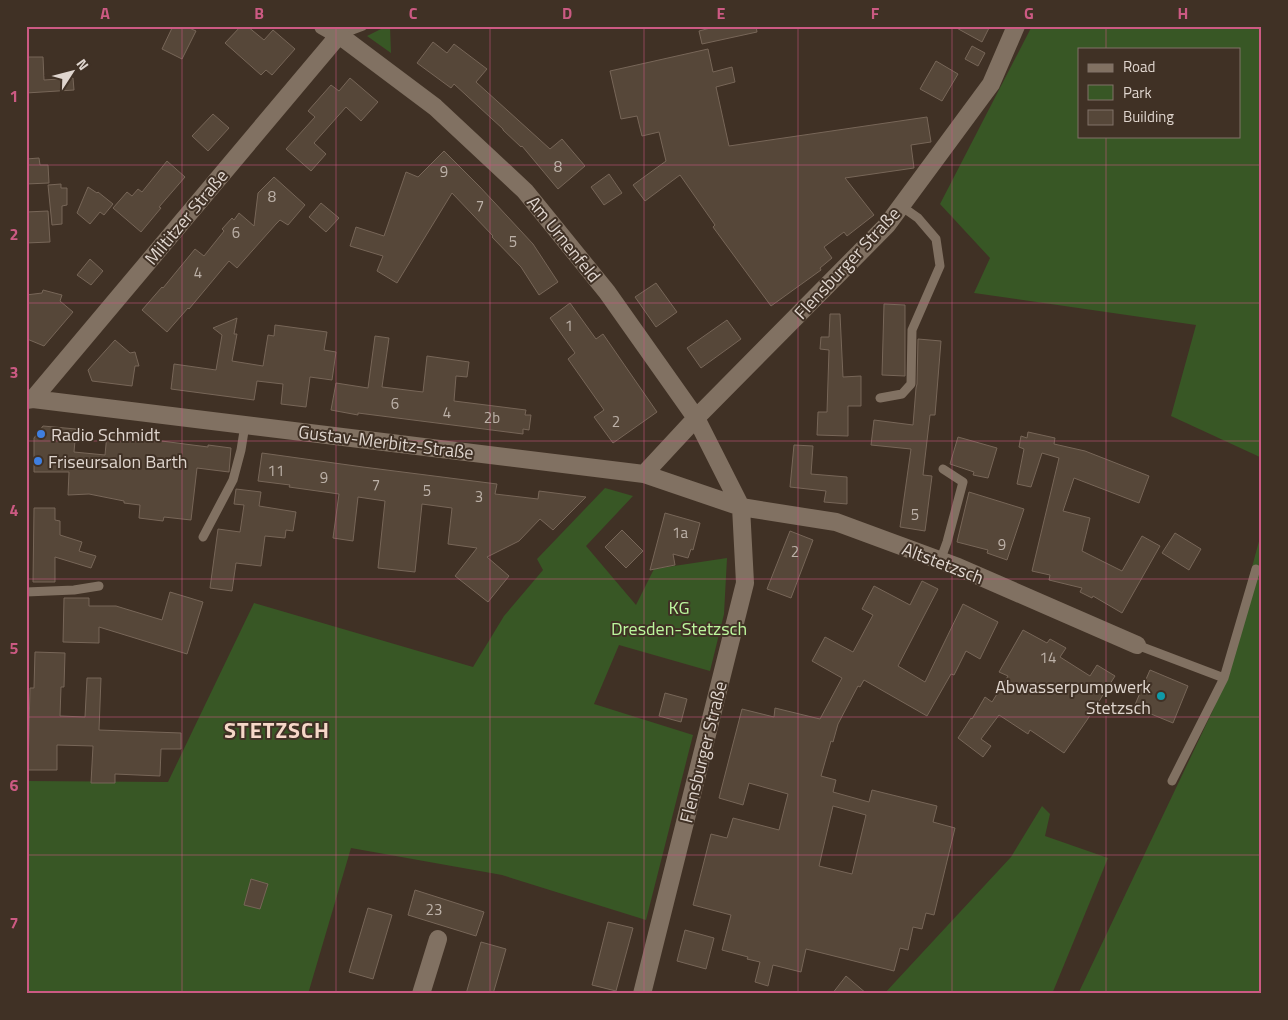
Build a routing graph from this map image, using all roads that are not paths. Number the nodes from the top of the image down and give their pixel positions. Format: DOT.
graph roads {
  1 [pos="323,26"];
  2 [pos="363,26"];
  3 [pos="1016,26"];
  4 [pos="339,36"];
  5 [pos="901,206"];
  6 [pos="880,398"];
  7 [pos="29,400"];
  8 [pos="696,418"];
  9 [pos="245,425"];
  10 [pos="944,469"];
  11 [pos="644,474"];
  12 [pos="741,508"];
  13 [pos="203,538"];
  14 [pos="940,560"];
  15 [pos="1256,570"];
  16 [pos="99,586"];
  17 [pos="26,592"];
  18 [pos="1137,645"];
  19 [pos="1224,678"];
  20 [pos="1172,781"];
  21 [pos="438,939"];
  22 [pos="422,994"];
  23 [pos="642,994"];
  1 -- 4 [label="street, Am Urnenfeld"];
  2 -- 4 [label="lane"];
  3 -- 5 [label="street, Flensburger Straße"];
  4 -- 7 [label="street, Miltitzer Straße"];
  4 -- 8 [label="street, Am Urnenfeld"];
  5 -- 6 [label="lane"];
  5 -- 8 [label="street, Flensburger Straße"];
  7 -- 9 [label="street, Gustav-Merbitz-Straße"];
  8 -- 11 [label="street, Flensburger Straße"];
  8 -- 12 [label="street, Am Urnenfeld"];
  9 -- 11 [label="street, Gustav-Merbitz-Straße"];
  9 -- 13 [label="lane"];
  10 -- 14 [label="lane"];
  11 -- 12 [label="street, Gustav-Merbitz-Straße"];
  12 -- 14 [label="street, Altstetzsch"];
  12 -- 23 [label="street, Flensburger Straße"];
  14 -- 18 [label="street, Altstetzsch"];
  15 -- 19 [label="lane"];
  16 -- 17 [label="lane"];
  18 -- 19 [label="lane"];
  19 -- 20 [label="lane"];
  21 -- 22 [label="street"];
}
